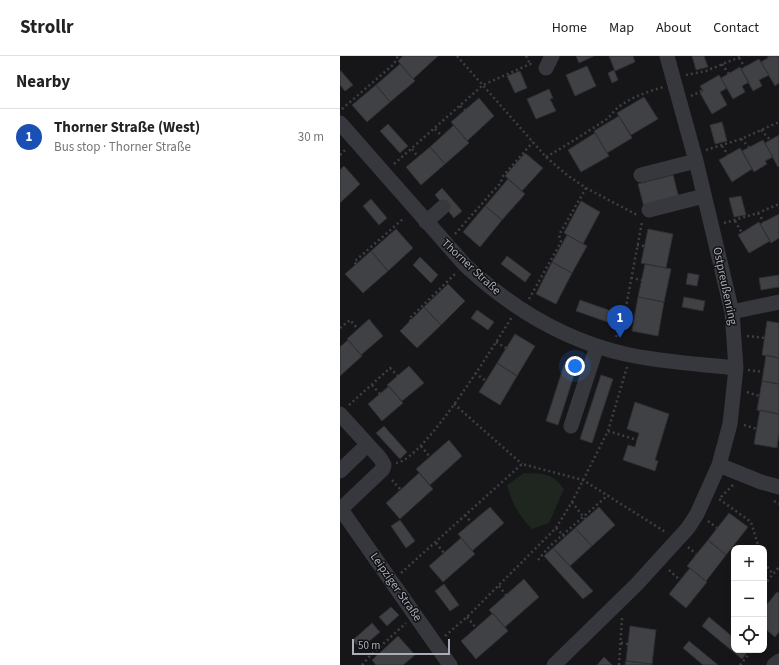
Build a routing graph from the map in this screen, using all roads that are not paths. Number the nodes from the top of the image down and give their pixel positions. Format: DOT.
graph roads {
  1 [pos="667,56"];
  2 [pos="342,114"];
  3 [pos="695,157"];
  4 [pos="641,175"];
  5 [pos="704,196"];
  6 [pos="443,207"];
  7 [pos="649,210"];
  8 [pos="426,222"];
  9 [pos="779,302"];
  10 [pos="732,312"];
  11 [pos="597,346"];
  12 [pos="742,369"];
  13 [pos="343,411"];
  14 [pos="571,426"];
  15 [pos="367,445"];
  16 [pos="719,465"];
  17 [pos="340,471"];
  18 [pos="779,487"];
  19 [pos="340,509"];
  20 [pos="779,661"];
  21 [pos="450,665"];
  22 [pos="554,665"];
  23 [pos="774,665"];
  1 -- 3 [label="street, Ostpreußenring"];
  2 -- 8 [label="street, Thorner Straße"];
  3 -- 4 [label="street"];
  3 -- 5 [label="street, Ostpreußenring"];
  5 -- 7 [label="street"];
  5 -- 10 [label="street, Ostpreußenring"];
  6 -- 8 [label="street"];
  8 -- 11 [label="street, Thorner Straße"];
  9 -- 10 [label="street"];
  10 -- 12 [label="street, Ostpreußenring"];
  11 -- 12 [label="street, Thorner Straße"];
  11 -- 14 [label="street"];
  12 -- 16 [label="street, Ostpreußenring"];
  13 -- 15 [label="street"];
  15 -- 17 [label="street"];
  15 -- 19 [label="street, Leipziger Straße"];
  16 -- 18 [label="street"];
  16 -- 22 [label="street, Ostpreußenring"];
  19 -- 21 [label="street, Leipziger Straße"];
  20 -- 23 [label="street"];
}
